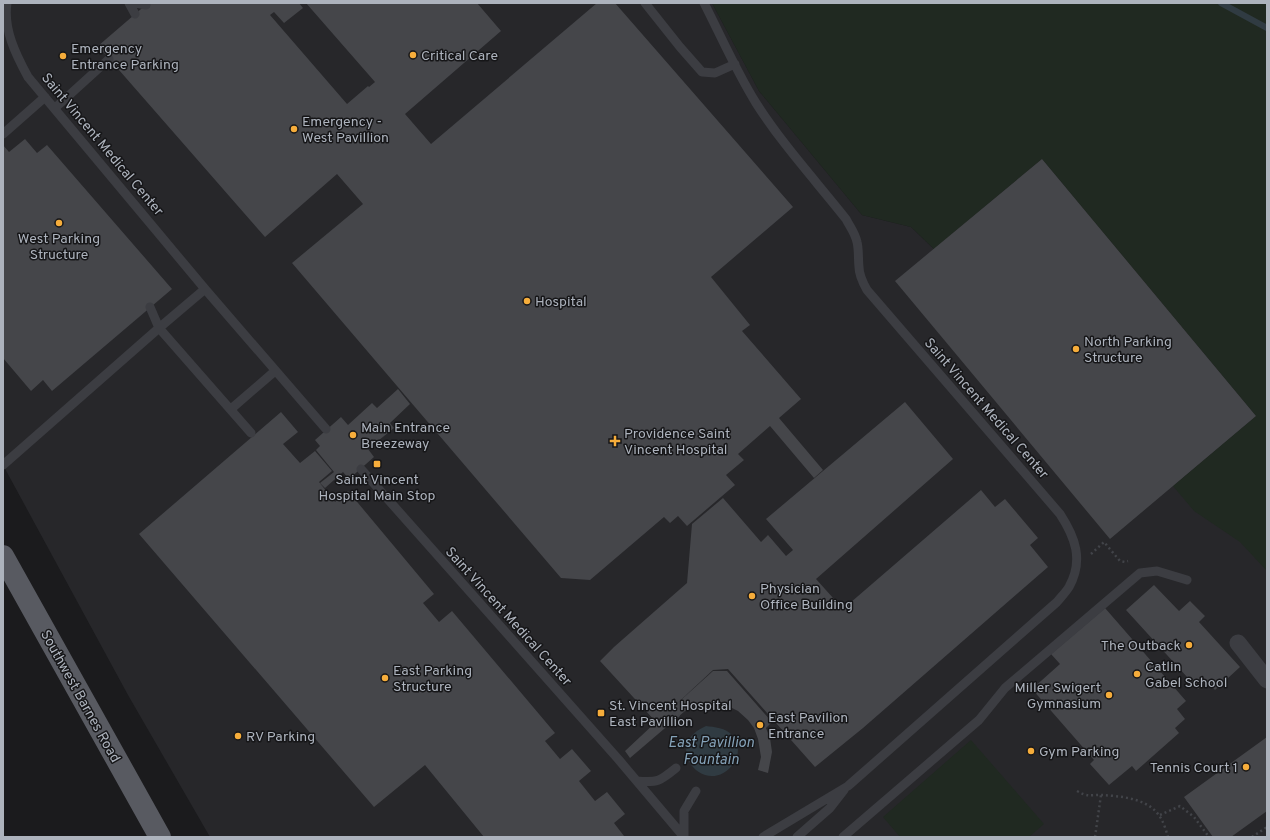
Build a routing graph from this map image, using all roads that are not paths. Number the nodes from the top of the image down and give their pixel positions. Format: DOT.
graph roads {
  1 [pos="7,3"];
  2 [pos="129,3"];
  3 [pos="645,3"];
  4 [pos="704,3"];
  5 [pos="135,14"];
  6 [pos="109,59"];
  7 [pos="735,64"];
  8 [pos="45,97"];
  9 [pos="55,108"];
  10 [pos="3,134"];
  11 [pos="205,289"];
  12 [pos="150,307"];
  13 [pos="159,328"];
  14 [pos="275,371"];
  15 [pos="231,409"];
  16 [pos="326,429"];
  17 [pos="251,433"];
  18 [pos="3,465"];
  19 [pos="361,469"];
  20 [pos="3,556"];
  21 [pos="1187,580"];
  22 [pos="1238,643"];
  23 [pos="1267,680"];
  24 [pos="676,768"];
  25 [pos="637,781"];
  26 [pos="848,786"];
  27 [pos="696,791"];
  28 [pos="160,837"];
  29 [pos="684,837"];
  30 [pos="763,837"];
  31 [pos="797,837"];
  32 [pos="843,837"];
  1 -- 8 [label="lane, Saint Vincent Medical Center"];
  2 -- 5 [label="lane"];
  3 -- 7 [label="lane"];
  4 -- 7 [label="lane, Saint Vincent Medical Center"];
  6 -- 9 [label="lane"];
  7 -- 26 [label="lane, Saint Vincent Medical Center"];
  8 -- 9 [label="lane, Saint Vincent Medical Center"];
  8 -- 10 [label="lane"];
  9 -- 11 [label="lane, Saint Vincent Medical Center"];
  11 -- 13 [label="lane"];
  11 -- 14 [label="lane, Saint Vincent Medical Center"];
  12 -- 13 [label="lane"];
  13 -- 15 [label="lane"];
  13 -- 18 [label="lane"];
  14 -- 15 [label="lane"];
  14 -- 16 [label="lane, Saint Vincent Medical Center"];
  15 -- 17 [label="lane"];
  19 -- 25 [label="lane, Saint Vincent Medical Center"];
  20 -- 28 [label="main road, Southwest Barnes Road"];
  21 -- 32 [label="lane"];
  22 -- 23 [label="street"];
  24 -- 25 [label="lane"];
  25 -- 29 [label="lane, Saint Vincent Medical Center"];
  26 -- 30 [label="lane, Saint Vincent Medical Center"];
  26 -- 31 [label="lane, Saint Vincent Medical Center"];
  27 -- 29 [label="lane, Saint Vincent Medical Center"];
}
